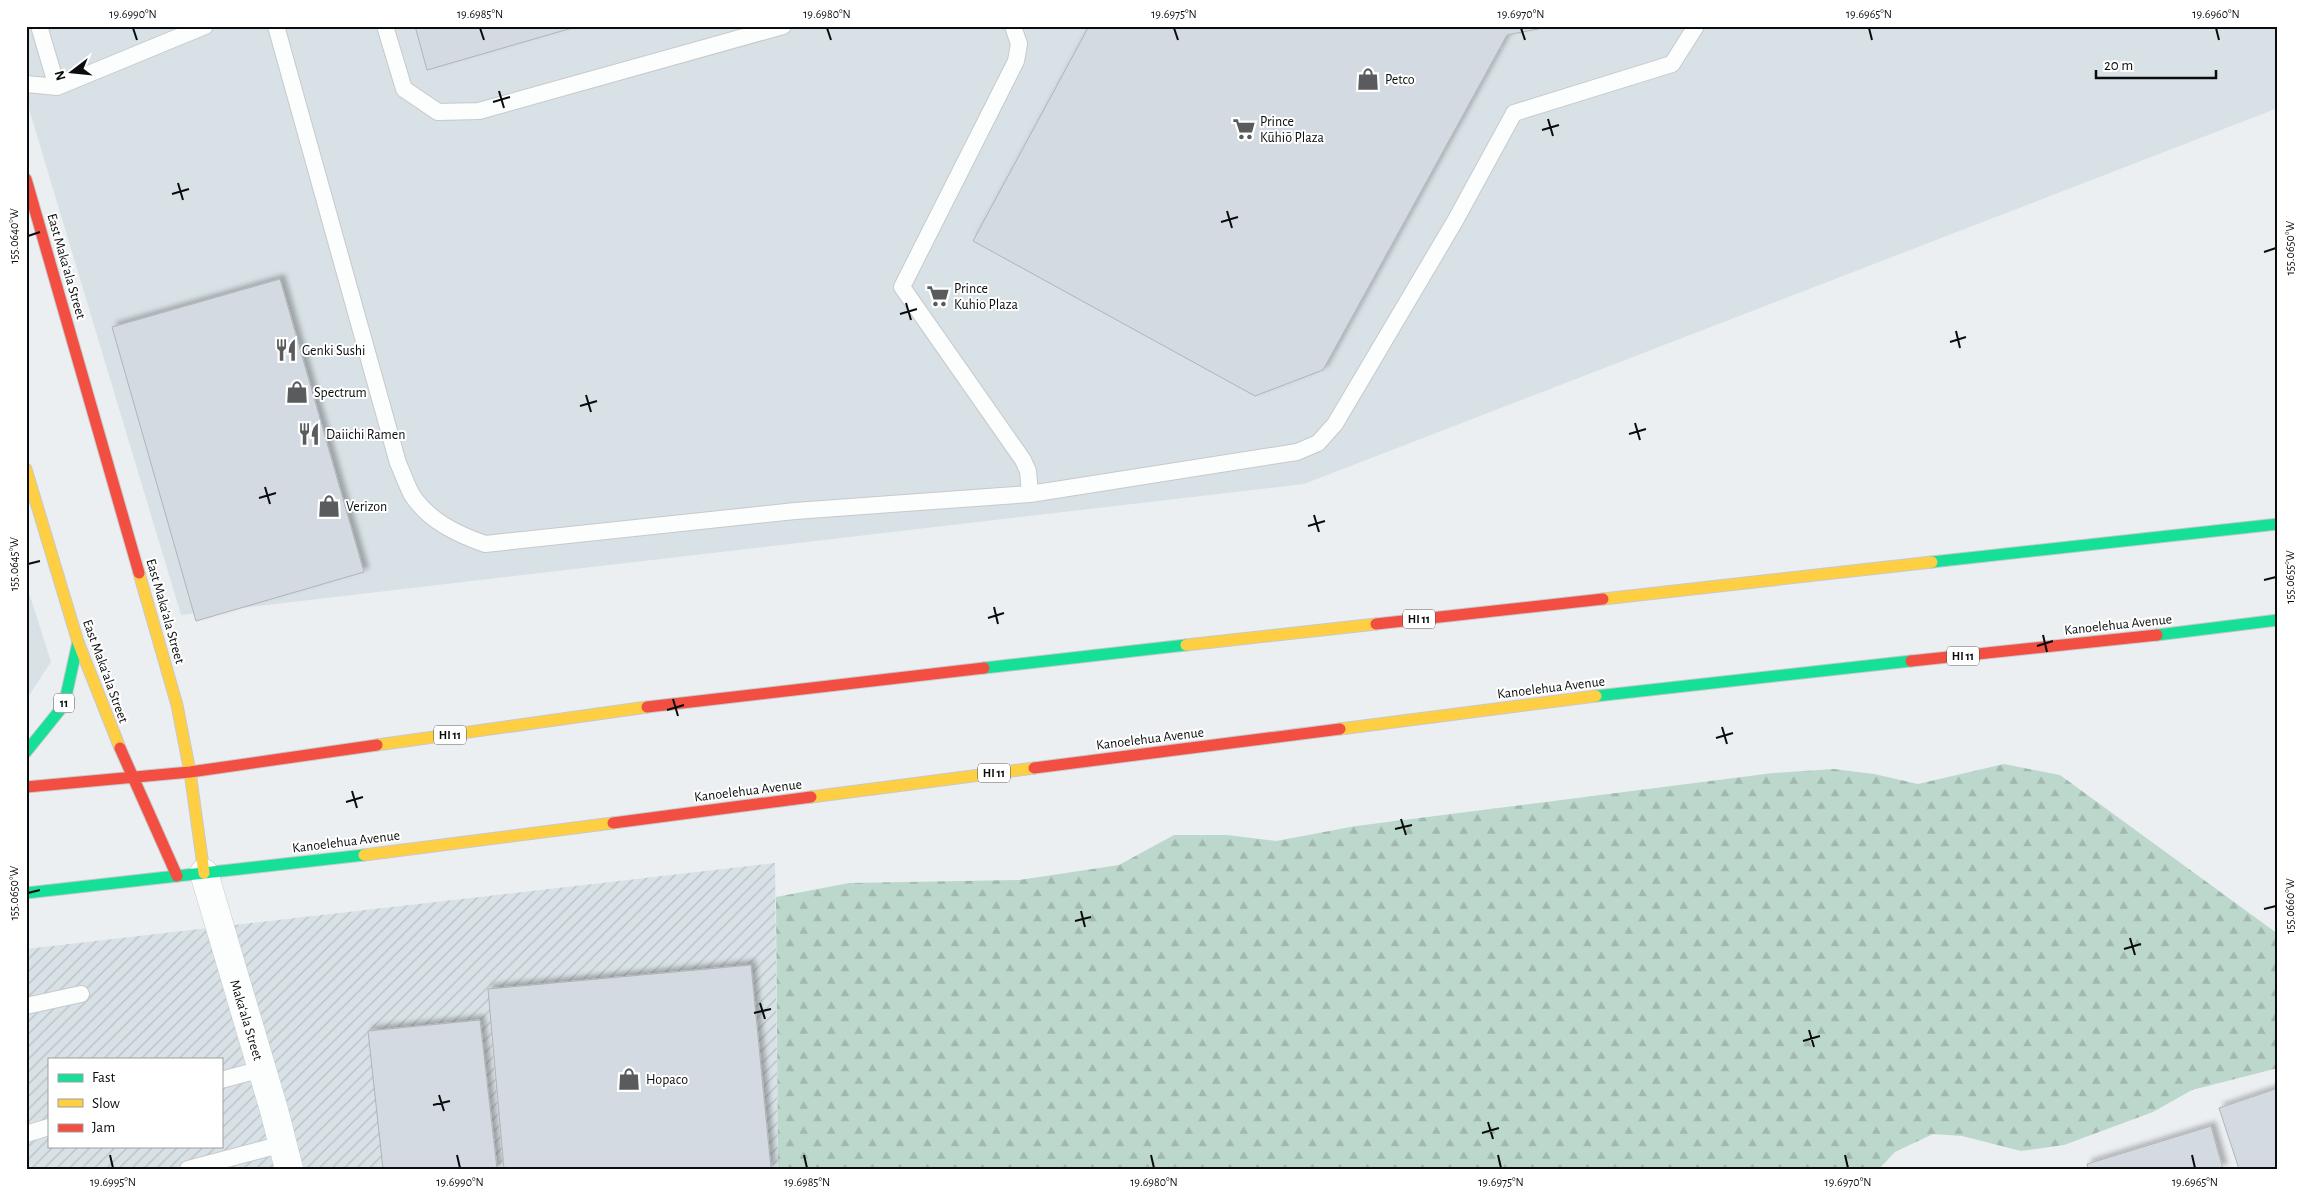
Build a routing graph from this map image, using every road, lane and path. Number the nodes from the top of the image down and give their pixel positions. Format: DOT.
graph roads {
  1 [pos="39,26"];
  2 [pos="205,26"];
  3 [pos="276,26"];
  4 [pos="385,26"];
  5 [pos="783,26"];
  6 [pos="1013,26"];
  7 [pos="1696,26"];
  8 [pos="26,84"];
  9 [pos="57,87"];
  10 [pos="26,178"];
  11 [pos="79,361"];
  12 [pos="26,469"];
  13 [pos="1030,494"];
  14 [pos="2278,524"];
  15 [pos="2278,620"];
  16 [pos="78,642"];
  17 [pos="26,752"];
  18 [pos="190,772"];
  19 [pos="132,777"];
  20 [pos="26,787"];
  21 [pos="204,873"];
  22 [pos="177,876"];
  23 [pos="26,893"];
  24 [pos="82,994"];
  25 [pos="26,1006"];
  26 [pos="262,1069"];
  27 [pos="222,1080"];
  28 [pos="48,1127"];
  29 [pos="26,1134"];
  30 [pos="286,1156"];
  31 [pos="188,1169"];
  1 -- 9 [label="lane"];
  2 -- 9 [label="lane"];
  3 -- 13 [label="lane"];
  4 -- 5 [label="lane"];
  6 -- 13 [label="lane"];
  7 -- 13 [label="lane"];
  8 -- 9 [label="lane"];
  10 -- 11 [label="main road, East Makaʻala Street"];
  11 -- 18 [label="main road, East Maka'ala Street"];
  12 -- 16 [label="main road, East Makaʻala Street"];
  14 -- 18 [label="main road, HI 11"];
  15 -- 21 [label="main road, Kanoelehua Avenue / HI 11"];
  16 -- 17 [label="main road, 11"];
  16 -- 19 [label="main road, East Makaʻala Street"];
  18 -- 19 [label="main road, HI 11"];
  18 -- 21 [label="main road, East Maka'ala Street"];
  19 -- 20 [label="main road, HI 11"];
  19 -- 22 [label="main road, East Makaʻala Street"];
  21 -- 22 [label="main road, Kanoelehua Avenue / HI 11"];
  21 -- 26 [label="street, Maka‘ala Street"];
  22 -- 23 [label="main road, Kanoelehua Avenue / HI 11"];
  24 -- 25 [label="lane"];
  26 -- 27 [label="lane"];
  26 -- 30 [label="street, Maka‘ala Street"];
  28 -- 29 [label="lane"];
  30 -- 31 [label="lane"];
}
